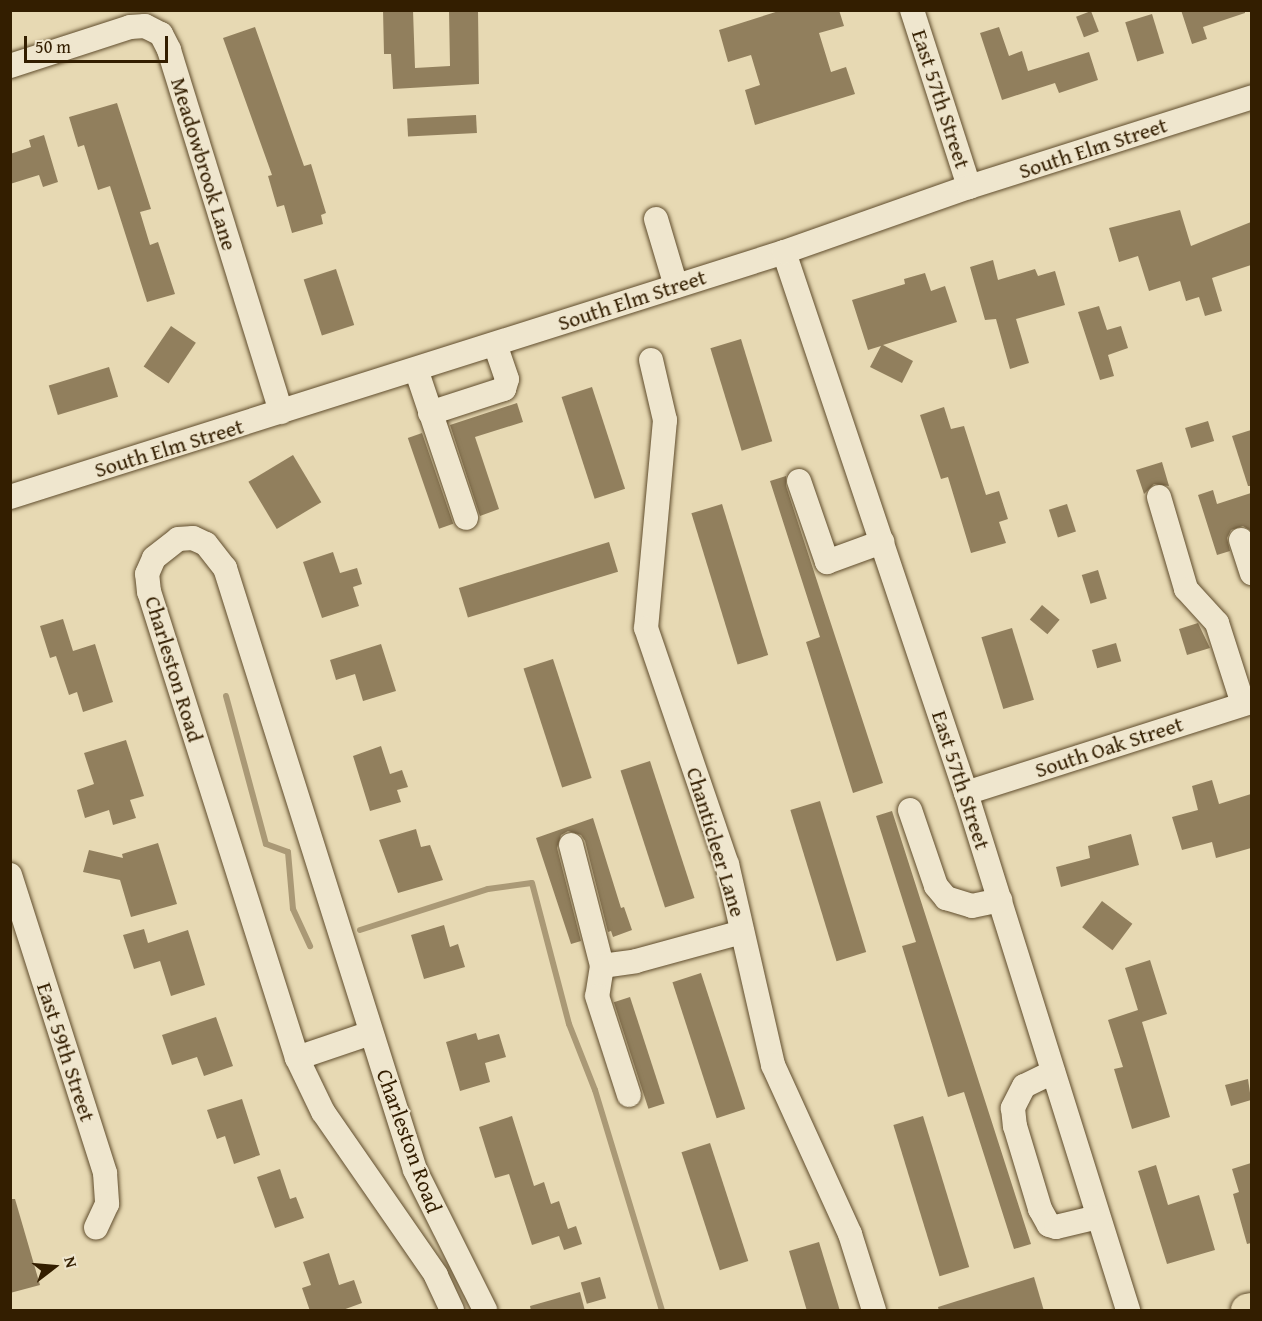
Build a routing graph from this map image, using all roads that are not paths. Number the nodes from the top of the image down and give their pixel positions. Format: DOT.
graph roads {
  1 [pos="912,10"];
  2 [pos="10,66"];
  3 [pos="1251,97"];
  4 [pos="969,187"];
  5 [pos="656,219"];
  6 [pos="784,252"];
  7 [pos="676,286"];
  8 [pos="495,344"];
  9 [pos="651,360"];
  10 [pos="416,369"];
  11 [pos="281,412"];
  12 [pos="430,413"];
  13 [pos="799,481"];
  14 [pos="1159,496"];
  15 [pos="10,497"];
  16 [pos="466,518"];
  17 [pos="1241,540"];
  18 [pos="882,542"];
  19 [pos="1251,573"];
  20 [pos="1247,703"];
  21 [pos="966,793"];
  22 [pos="910,810"];
  23 [pos="572,845"];
  24 [pos="10,875"];
  25 [pos="1000,900"];
  26 [pos="742,932"];
  27 [pos="602,966"];
  28 [pos="371,1033"];
  29 [pos="297,1058"];
  30 [pos="1053,1072"];
  31 [pos="629,1095"];
  32 [pos="1098,1217"];
  33 [pos="96,1228"];
  34 [pos="452,1311"];
  35 [pos="484,1311"];
  36 [pos="874,1311"];
  37 [pos="1128,1311"];
  1 -- 4 [label="street, East 57th Street"];
  2 -- 11 [label="street, Meadowbrook Lane"];
  3 -- 4 [label="street, South Elm Street"];
  4 -- 6 [label="street, South Elm Street"];
  5 -- 7 [label="street"];
  6 -- 7 [label="street, South Elm Street"];
  6 -- 18 [label="street, East 57th Street"];
  7 -- 8 [label="street, South Elm Street"];
  8 -- 10 [label="street, South Elm Street"];
  8 -- 12 [label="street"];
  9 -- 26 [label="street, Chanticleer Lane"];
  10 -- 11 [label="street, South Elm Street"];
  10 -- 12 [label="street"];
  11 -- 15 [label="street, South Elm Street"];
  12 -- 16 [label="street"];
  13 -- 18 [label="street"];
  14 -- 20 [label="street"];
  17 -- 19 [label="street"];
  18 -- 21 [label="street, East 57th Street"];
  20 -- 21 [label="street, South Oak Street"];
  21 -- 25 [label="street, East 57th Street"];
  22 -- 25 [label="street"];
  23 -- 27 [label="street"];
  24 -- 33 [label="street, East 59th Street"];
  25 -- 30 [label="street, East 57th Street"];
  26 -- 27 [label="street"];
  26 -- 36 [label="street, Chanticleer Lane"];
  27 -- 31 [label="street"];
  28 -- 29 [label="street"];
  28 -- 29 [label="street, Charleston Road"];
  28 -- 35 [label="street, Charleston Road"];
  29 -- 34 [label="street, Charleston Road"];
  30 -- 32 [label="street, East 57th Street"];
  30 -- 32 [label="street"];
  32 -- 37 [label="street, East 57th Street"];
}
